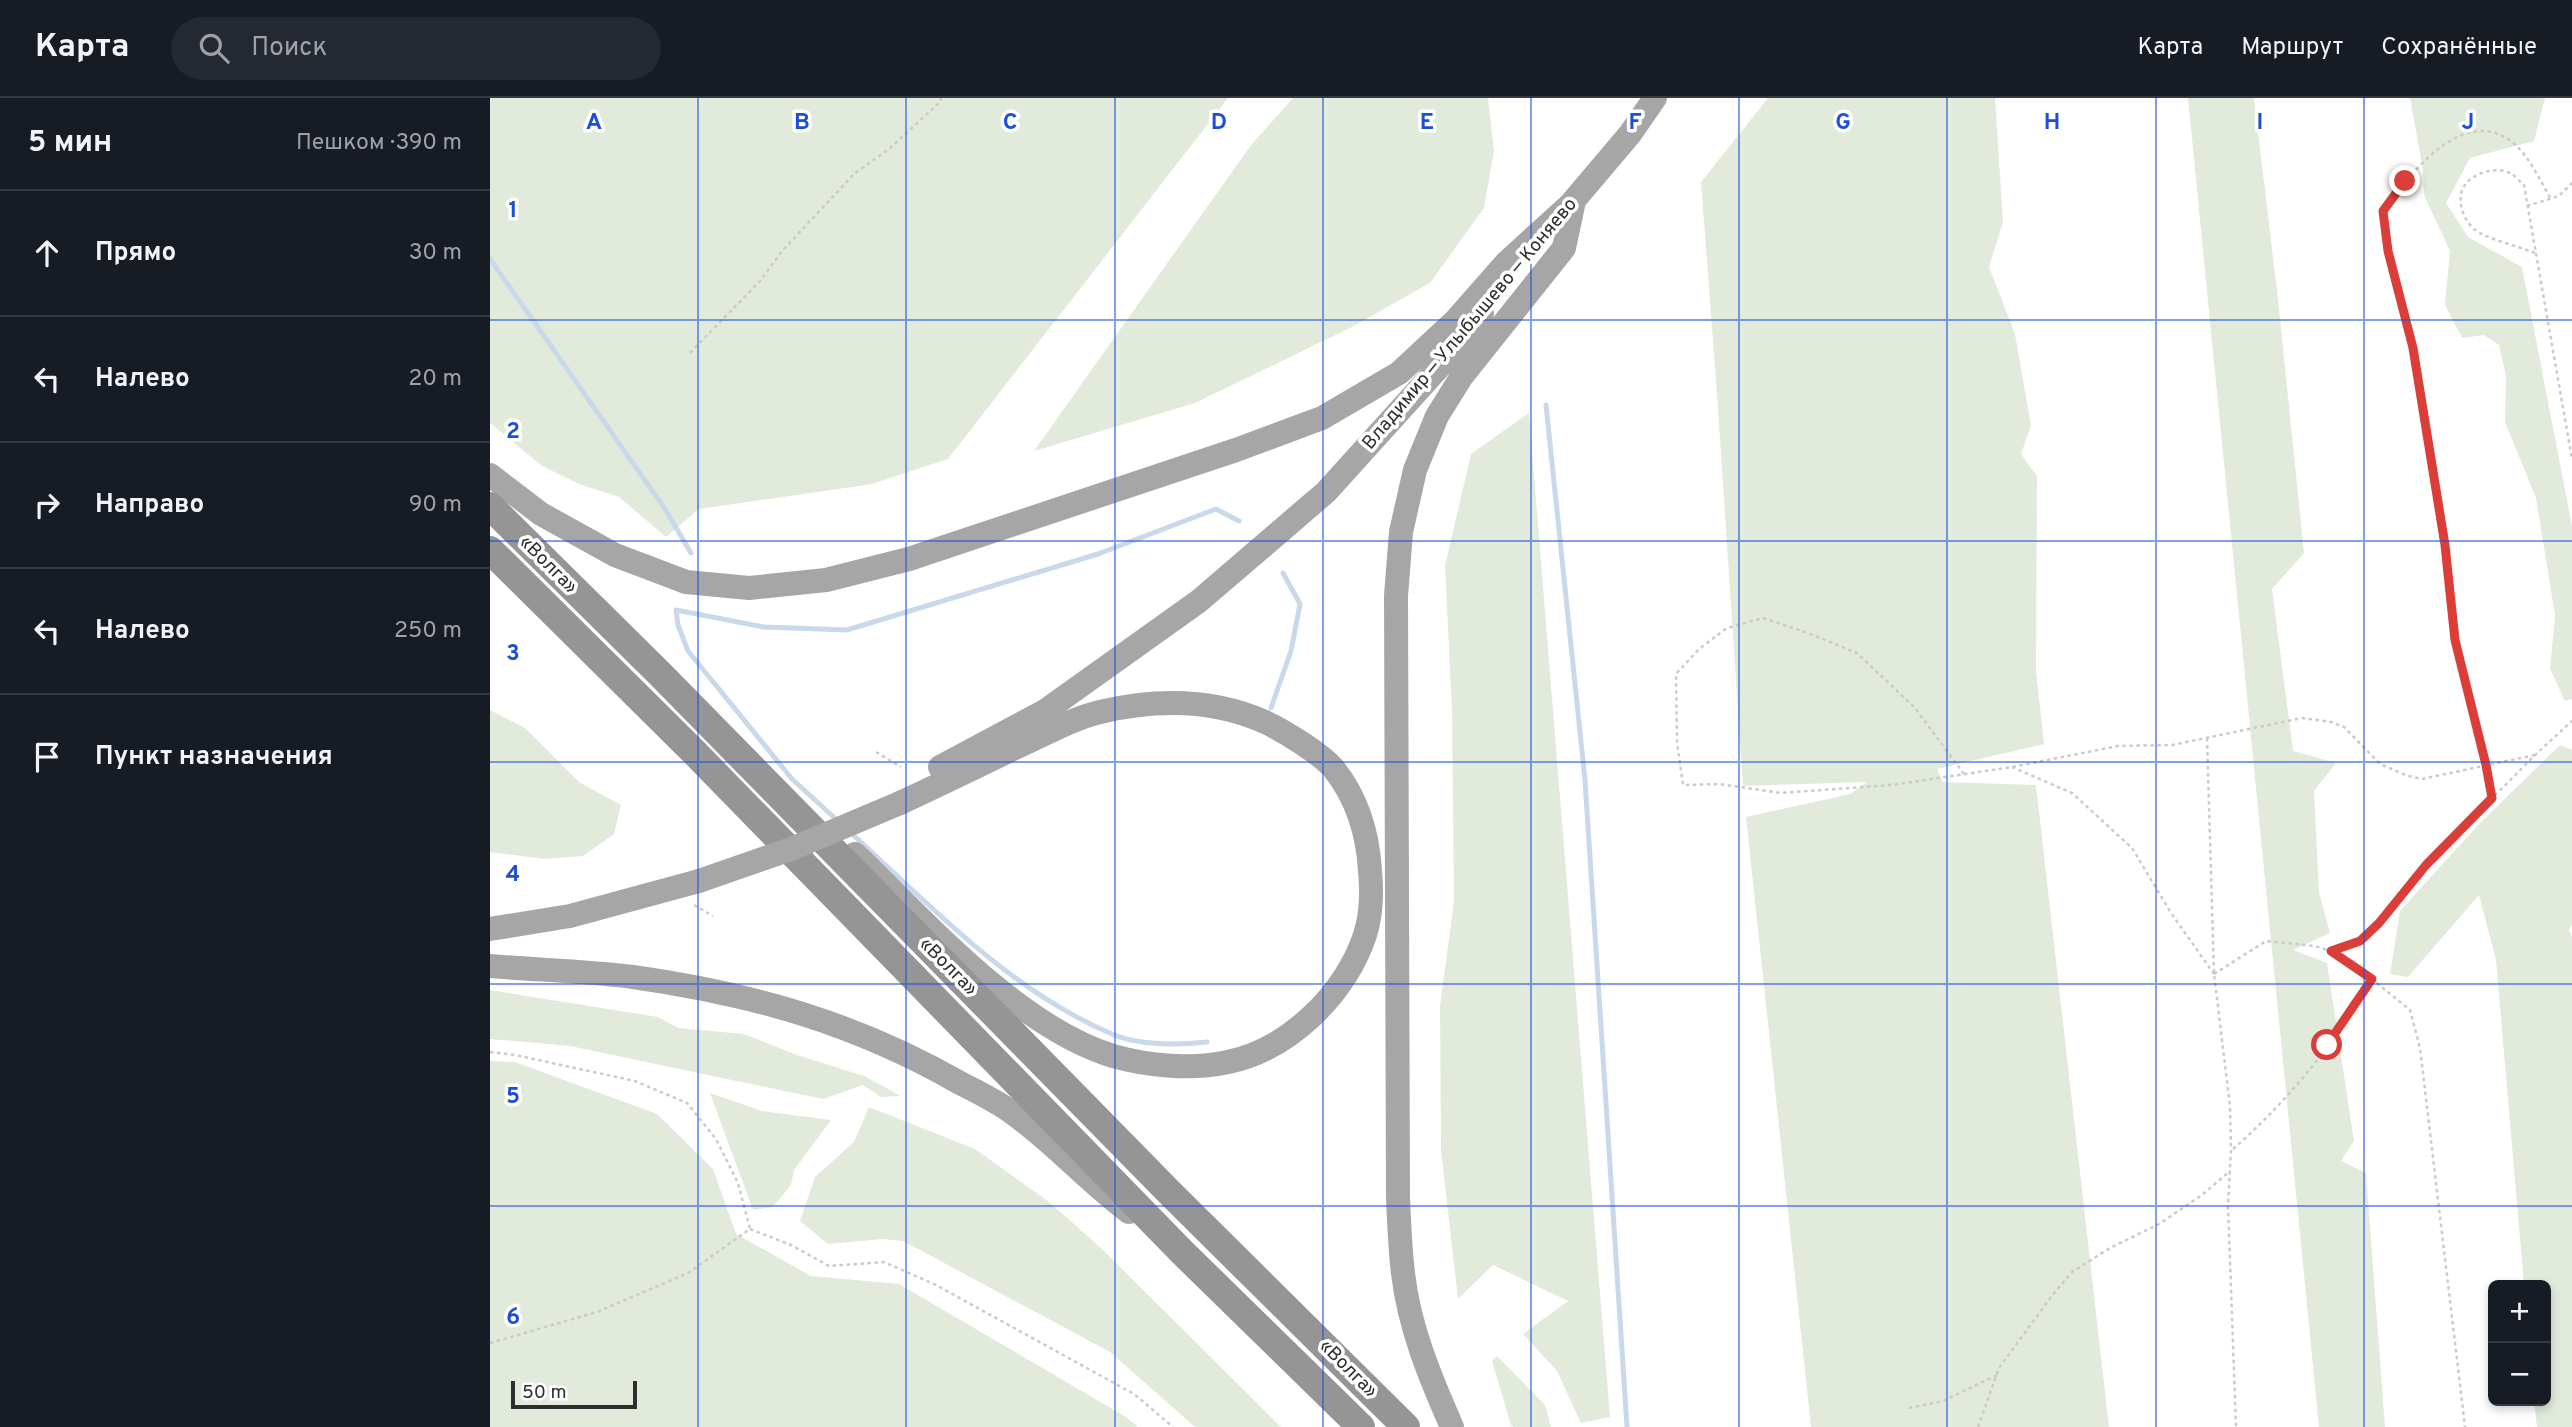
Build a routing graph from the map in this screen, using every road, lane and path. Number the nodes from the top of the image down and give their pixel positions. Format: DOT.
graph roads {
  1 [pos="941,98"];
  2 [pos="1655,98"];
  3 [pos="1669,98"];
  4 [pos="1630,134"];
  5 [pos="2572,183"];
  6 [pos="2550,198"];
  7 [pos="1573,201"];
  8 [pos="2527,206"];
  9 [pos="2535,253"];
  10 [pos="690,353"];
  11 [pos="2572,459"];
  12 [pos="490,475"];
  13 [pos="490,506"];
  14 [pos="490,550"];
  15 [pos="2572,721"];
  16 [pos="2207,738"];
  17 [pos="876,752"];
  18 [pos="2535,755"];
  19 [pos="2486,765"];
  20 [pos="901,766"];
  21 [pos="2012,767"];
  22 [pos="1964,774"];
  23 [pos="894,797"];
  24 [pos="2492,798"];
  25 [pos="801,818"];
  26 [pos="692,883"];
  27 [pos="490,915"];
  28 [pos="713,915"];
  29 [pos="490,929"];
  30 [pos="2331,951"];
  31 [pos="490,966"];
  32 [pos="2214,974"];
  33 [pos="2372,979"];
  34 [pos="490,1052"];
  35 [pos="2231,1150"];
  36 [pos="2230,1171"];
  37 [pos="750,1229"];
  38 [pos="1182,1252"];
  39 [pos="490,1343"];
  40 [pos="1997,1375"];
  41 [pos="1909,1408"];
  42 [pos="1173,1427"];
  43 [pos="1361,1427"];
  44 [pos="1406,1427"];
  45 [pos="1452,1427"];
  46 [pos="1979,1427"];
  47 [pos="2236,1427"];
  48 [pos="2465,1427"];
  1 -- 10 [label="path"];
  2 -- 4 [label="main road, Владимир — Улыбышево — Коняево"];
  3 -- 4 [label="main road, Владимир — Улыбышево — Коняево"];
  4 -- 7 [label="main road, Владимир — Улыбышево — Коняево"];
  5 -- 6 [label="path"];
  6 -- 8 [label="path"];
  6 -- 19 [label="path"];
  7 -- 12 [label="main road"];
  7 -- 23 [label="main road, Владимир — Улыбышево — Коняево"];
  7 -- 45 [label="main road"];
  8 -- 9 [label="path"];
  8 -- 9 [label="path"];
  9 -- 11 [label="path"];
  13 -- 25 [label="highway, «Волга»"];
  14 -- 38 [label="highway, «Волга»"];
  15 -- 18 [label="path"];
  16 -- 19 [label="path"];
  16 -- 21 [label="path"];
  16 -- 32 [label="path"];
  17 -- 20 [label="path"];
  18 -- 19 [label="path"];
  18 -- 24 [label="path"];
  19 -- 24 [label="path"];
  21 -- 22 [label="path"];
  21 -- 32 [label="path"];
  22 -- 22 [label="path"];
  23 -- 25 [label="main road"];
  23 -- 26 [label="main road, Владимир — Улыбышево — Коняево"];
  24 -- 30 [label="path"];
  25 -- 44 [label="highway, «Волга»"];
  26 -- 27 [label="main road, Владимир — Улыбышево — Коняево"];
  26 -- 28 [label="path"];
  26 -- 29 [label="main road"];
  30 -- 32 [label="path"];
  30 -- 33 [label="path"];
  31 -- 38 [label="main road"];
  32 -- 35 [label="path"];
  33 -- 35 [label="path"];
  33 -- 48 [label="path"];
  34 -- 37 [label="path"];
  35 -- 36 [label="path"];
  36 -- 40 [label="path"];
  36 -- 47 [label="path"];
  37 -- 39 [label="path"];
  37 -- 42 [label="path"];
  38 -- 43 [label="highway, «Волга»"];
  40 -- 41 [label="path"];
  40 -- 46 [label="path"];
}
